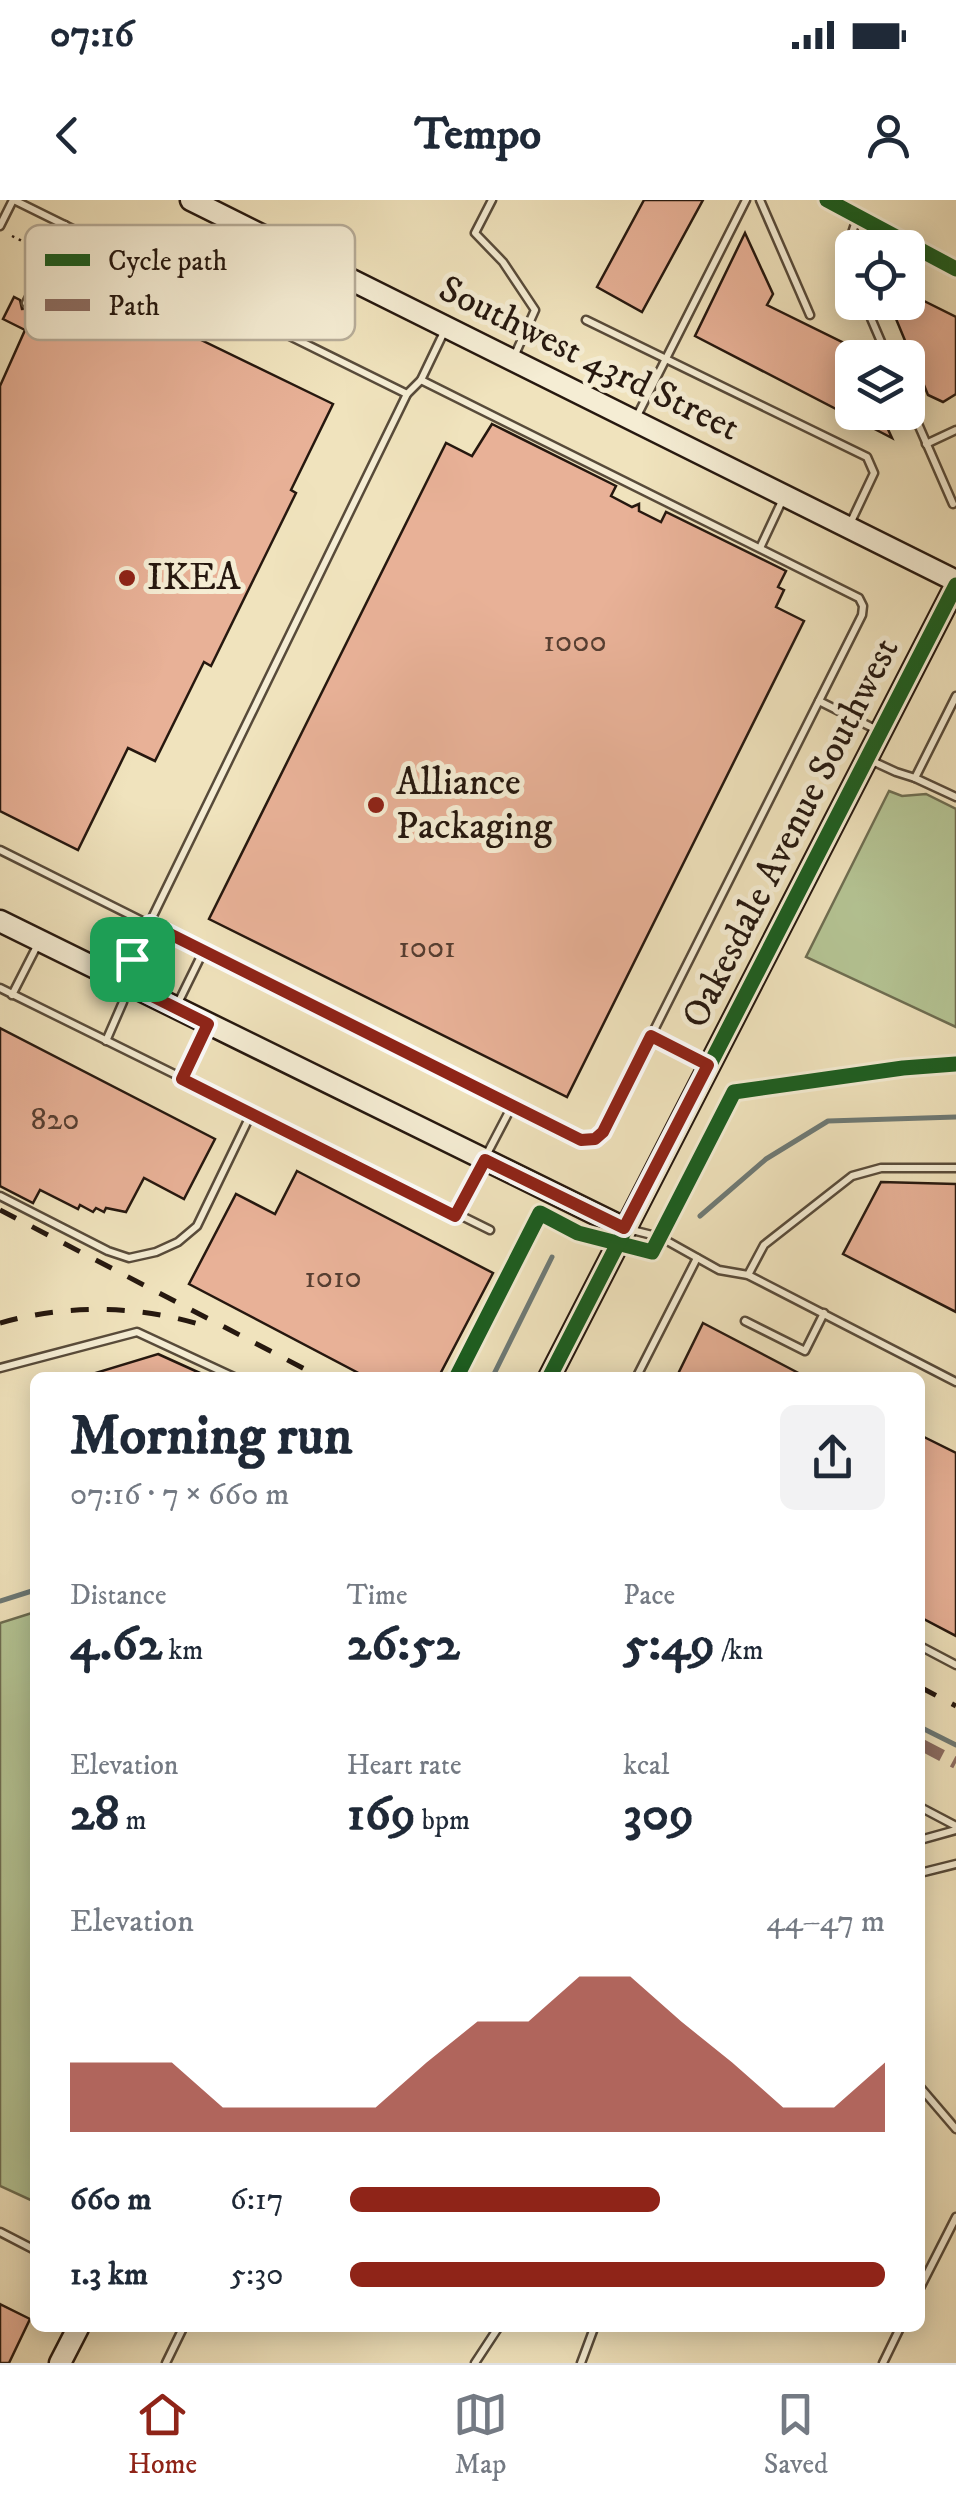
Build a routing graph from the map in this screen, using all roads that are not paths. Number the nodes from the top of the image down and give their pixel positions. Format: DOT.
graph roads {
  1 [pos="13,200"];
  2 [pos="191,200"];
  3 [pos="492,200"];
  4 [pos="746,200"];
  5 [pos="760,200"];
  6 [pos="827,200"];
  7 [pos="858,218"];
  8 [pos="64,225"];
  9 [pos="241,225"];
  10 [pos="0,226"];
  11 [pos="853,230"];
  12 [pos="956,269"];
  13 [pos="355,282"];
  14 [pos="810,315"];
  15 [pos="586,320"];
  16 [pos="446,327"];
  17 [pos="297,340"];
  18 [pos="666,359"];
  19 [pos="512,360"];
  20 [pos="421,380"];
  21 [pos="407,394"];
  22 [pos="634,420"];
  23 [pos="920,430"];
  24 [pos="956,430"];
  25 [pos="926,444"];
  26 [pos="785,495"];
  27 [pos="952,504"];
  28 [pos="849,527"];
  29 [pos="760,548"];
  30 [pos="956,583"];
  31 [pos="956,696"];
  32 [pos="819,701"];
  33 [pos="952,712"];
  34 [pos="880,732"];
  35 [pos="867,758"];
  36 [pos="915,778"];
  37 [pos="956,797"];
  38 [pos="0,850"];
  39 [pos="0,921"];
  40 [pos="150,924"];
  41 [pos="40,940"];
  42 [pos="203,952"];
  43 [pos="128,984"];
  44 [pos="0,988"];
  45 [pos="12,994"];
  46 [pos="176,1008"];
  47 [pos="208,1024"];
  48 [pos="651,1036"];
  49 [pos="106,1041"];
  50 [pos="708,1065"];
  51 [pos="182,1079"];
  52 [pos="512,1106"];
  53 [pos="252,1114"];
  54 [pos="485,1160"];
  55 [pos="956,1168"];
  56 [pos="0,1196"];
  57 [pos="455,1216"];
  58 [pos="624,1228"];
  59 [pos="490,1230"];
  60 [pos="698,1258"];
  61 [pos="748,1275"];
  62 [pos="824,1314"];
  63 [pos="745,1321"];
  64 [pos="0,1368"];
  65 [pos="223,1372"];
  66 [pos="552,1372"];
  67 [pos="639,1372"];
  68 [pos="956,1382"];
  69 [pos="925,1649"];
  70 [pos="956,1665"];
  71 [pos="925,1811"];
  72 [pos="956,1828"];
  73 [pos="925,1838"];
  74 [pos="956,1864"];
  75 [pos="925,1872"];
  76 [pos="925,2093"];
  77 [pos="956,2129"];
  78 [pos="956,2216"];
  79 [pos="0,2232"];
  80 [pos="30,2247"];
  81 [pos="925,2278"];
  82 [pos="76,2332"];
  83 [pos="181,2332"];
  84 [pos="495,2332"];
  85 [pos="593,2332"];
  86 [pos="898,2332"];
  87 [pos="60,2363"];
  88 [pos="166,2363"];
  89 [pos="475,2363"];
  90 [pos="581,2363"];
  91 [pos="882,2363"];
  1 -- 8 [label="lane"];
  1 -- 10 [label="lane"];
  2 -- 9 [label="main road, Southwest 43rd Street"];
  3 -- 19 [label="lane"];
  4 -- 18 [label="lane"];
  5 -- 14 [label="lane"];
  6 -- 7 [label="street"];
  7 -- 11 [label="lane"];
  7 -- 12 [label="street"];
  13 -- 16 [label="main road, Southwest 43rd Street"];
  15 -- 18 [label="lane"];
  16 -- 19 [label="main road, Southwest 43rd Street"];
  16 -- 20 [label="lane"];
  17 -- 21 [label="lane"];
  18 -- 22 [label="lane"];
  18 -- 28 [label="lane"];
  19 -- 22 [label="main road, Southwest 43rd Street"];
  20 -- 21 [label="lane"];
  20 -- 29 [label="lane"];
  21 -- 40 [label="lane"];
  22 -- 26 [label="main road, Southwest 43rd Street"];
  23 -- 25 [label="lane"];
  24 -- 25 [label="lane"];
  25 -- 27 [label="lane"];
  26 -- 28 [label="main road, Southwest 43rd Street"];
  26 -- 29 [label="lane"];
  28 -- 30 [label="main road, Southwest 43rd Street"];
  29 -- 32 [label="lane"];
  30 -- 34 [label="main road, Oakesdale Avenue Southwest"];
  31 -- 33 [label="lane"];
  32 -- 34 [label="lane"];
  32 -- 48 [label="lane"];
  33 -- 36 [label="lane"];
  34 -- 35 [label="main road, Oakesdale Avenue Southwest"];
  35 -- 36 [label="lane"];
  35 -- 50 [label="main road, Oakesdale Avenue Southwest"];
  36 -- 37 [label="lane"];
  38 -- 40 [label="lane"];
  39 -- 41 [label="main road"];
  40 -- 42 [label="lane"];
  40 -- 43 [label="lane"];
  41 -- 43 [label="main road"];
  41 -- 45 [label="lane"];
  42 -- 46 [label="lane"];
  42 -- 52 [label="lane"];
  43 -- 46 [label="main road"];
  43 -- 49 [label="lane"];
  44 -- 45 [label="lane"];
  45 -- 49 [label="lane"];
  46 -- 47 [label="main road"];
  47 -- 51 [label="lane"];
  47 -- 54 [label="main road"];
  48 -- 50 [label="lane"];
  48 -- 52 [label="lane"];
  49 -- 51 [label="lane"];
  50 -- 58 [label="main road, Oakesdale Avenue Southwest"];
  51 -- 53 [label="lane"];
  52 -- 54 [label="lane"];
  53 -- 56 [label="lane"];
  53 -- 57 [label="lane"];
  54 -- 57 [label="lane"];
  54 -- 58 [label="main road"];
  55 -- 61 [label="lane"];
  57 -- 59 [label="lane"];
  58 -- 60 [label="lane"];
  58 -- 66 [label="main road, Oakesdale Avenue Southwest"];
  60 -- 61 [label="lane"];
  60 -- 67 [label="lane"];
  61 -- 62 [label="lane"];
  62 -- 63 [label="lane"];
  62 -- 68 [label="lane"];
  64 -- 65 [label="lane"];
  69 -- 70 [label="lane"];
  71 -- 72 [label="lane"];
  72 -- 73 [label="lane"];
  74 -- 75 [label="lane"];
  76 -- 77 [label="lane"];
  78 -- 81 [label="lane"];
  79 -- 80 [label="lane"];
  82 -- 87 [label="main road"];
  83 -- 88 [label="lane"];
  84 -- 89 [label="lane"];
  85 -- 90 [label="lane"];
  86 -- 91 [label="lane"];
}
